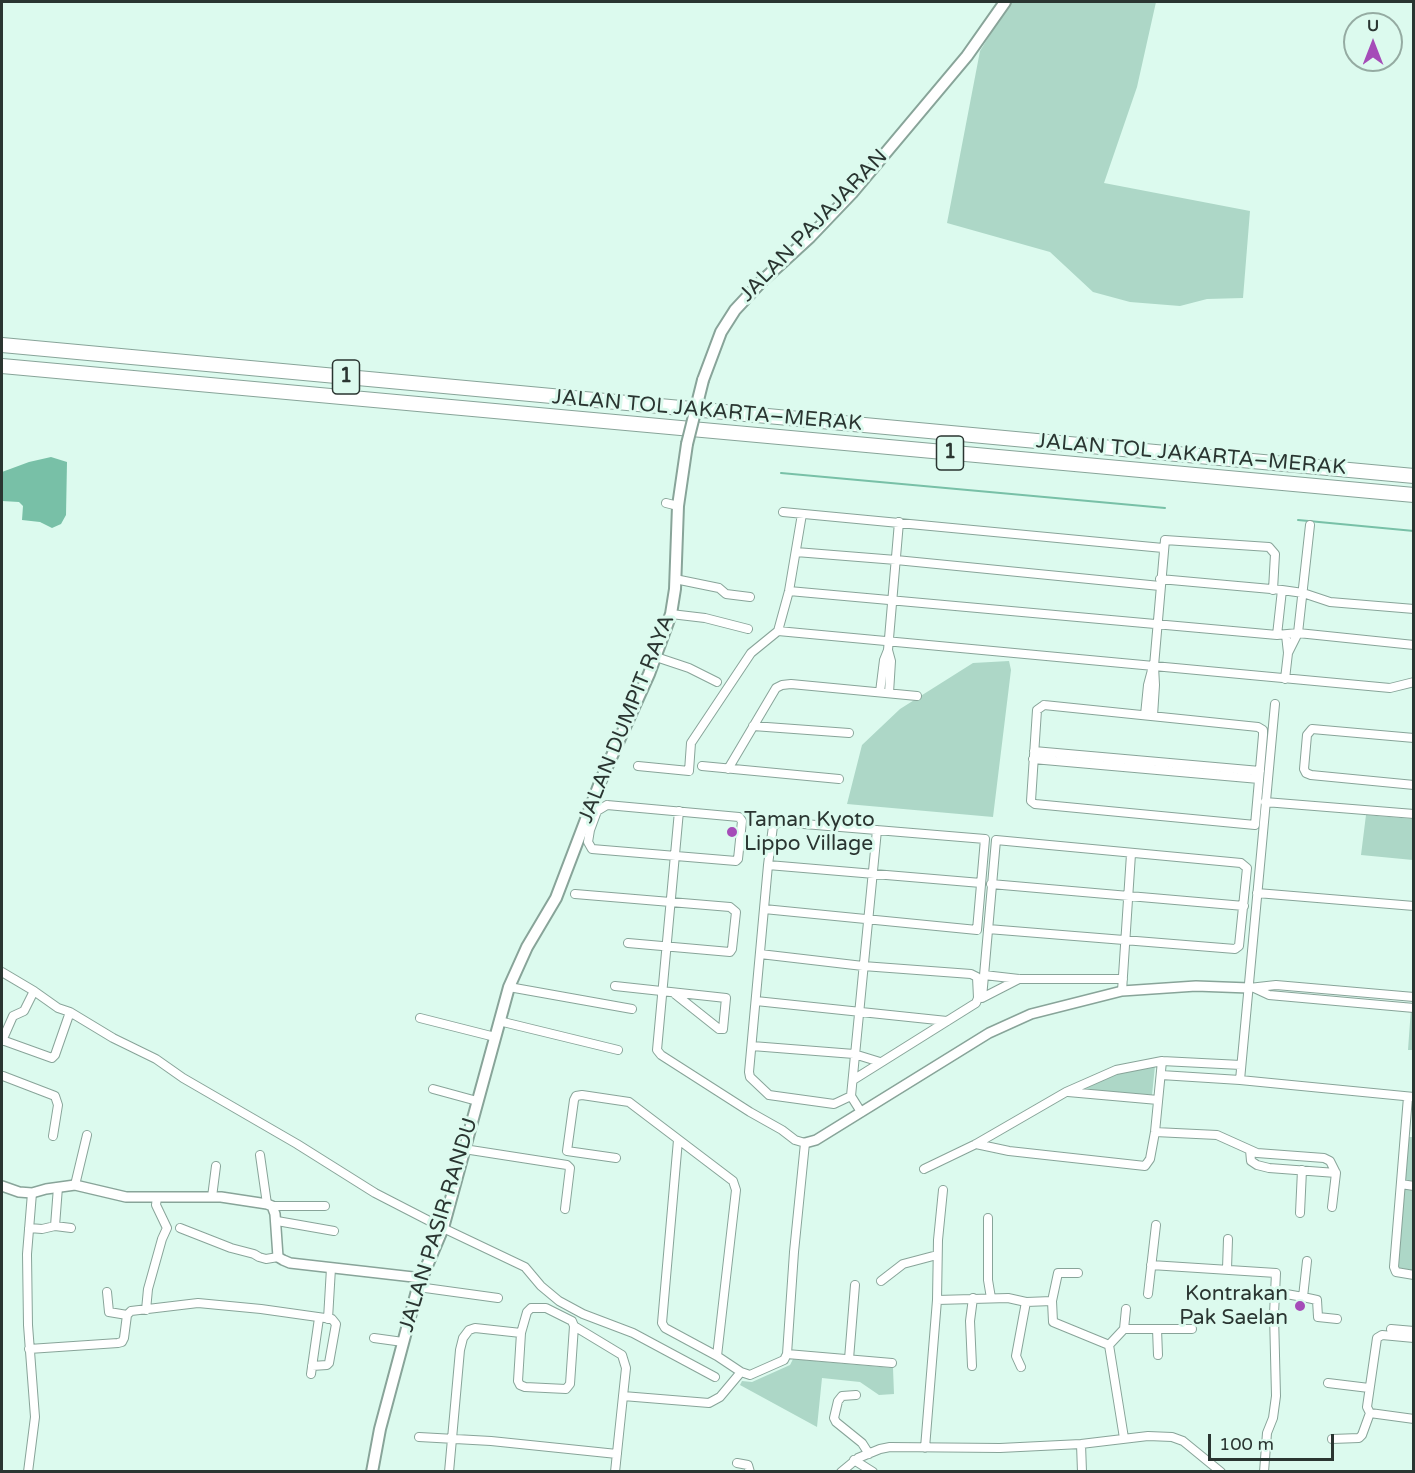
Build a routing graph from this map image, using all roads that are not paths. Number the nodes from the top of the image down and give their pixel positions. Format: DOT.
graph roads {
  1 [pos="1005,2"];
  2 [pos="2,345"];
  3 [pos="2,366"];
  4 [pos="687,444"];
  5 [pos="1413,476"];
  6 [pos="1413,495"];
  7 [pos="666,503"];
  8 [pos="678,506"];
  9 [pos="783,512"];
  10 [pos="802,514"];
  11 [pos="899,522"];
  12 [pos="1310,525"];
  13 [pos="1163,548"];
  14 [pos="796,552"];
  15 [pos="896,560"];
  16 [pos="675,579"];
  17 [pos="1160,583"];
  18 [pos="1277,590"];
  19 [pos="789,591"];
  20 [pos="1303,593"];
  21 [pos="750,597"];
  22 [pos="892,599"];
  23 [pos="1413,609"];
  24 [pos="671,614"];
  25 [pos="1157,625"];
  26 [pos="748,629"];
  27 [pos="778,631"];
  28 [pos="1298,633"];
  29 [pos="1277,635"];
  30 [pos="1286,635"];
  31 [pos="1413,645"];
  32 [pos="888,646"];
  33 [pos="1288,653"];
  34 [pos="656,657"];
  35 [pos="1154,666"];
  36 [pos="1285,679"];
  37 [pos="717,682"];
  38 [pos="1413,682"];
  39 [pos="884,693"];
  40 [pos="917,696"];
  41 [pos="1275,704"];
  42 [pos="1149,716"];
  43 [pos="753,726"];
  44 [pos="849,733"];
  45 [pos="1413,733"];
  46 [pos="1402,737"];
  47 [pos="1413,738"];
  48 [pos="1034,755"];
  49 [pos="638,766"];
  50 [pos="702,766"];
  51 [pos="728,769"];
  52 [pos="1259,775"];
  53 [pos="839,779"];
  54 [pos="1413,785"];
  55 [pos="1265,802"];
  56 [pos="679,811"];
  57 [pos="1413,814"];
  58 [pos="877,830"];
  59 [pos="1131,854"];
  60 [pos="675,856"];
  61 [pos="768,865"];
  62 [pos="873,874"];
  63 [pos="981,883"];
  64 [pos="991,884"];
  65 [pos="1257,893"];
  66 [pos="575,894"];
  67 [pos="1128,895"];
  68 [pos="669,902"];
  69 [pos="1244,906"];
  70 [pos="1413,906"];
  71 [pos="764,909"];
  72 [pos="868,919"];
  73 [pos="988,929"];
  74 [pos="1125,941"];
  75 [pos="628,943"];
  76 [pos="666,946"];
  77 [pos="527,947"];
  78 [pos="760,954"];
  79 [pos="863,966"];
  80 [pos="2,972"];
  81 [pos="984,975"];
  82 [pos="1019,979"];
  83 [pos="1123,979"];
  84 [pos="615,986"];
  85 [pos="509,987"];
  86 [pos="1252,988"];
  87 [pos="34,991"];
  88 [pos="661,992"];
  89 [pos="1122,992"];
  90 [pos="675,994"];
  91 [pos="1413,997"];
  92 [pos="756,1001"];
  93 [pos="1413,1008"];
  94 [pos="632,1009"];
  95 [pos="858,1011"];
  96 [pos="70,1012"];
  97 [pos="420,1018"];
  98 [pos="499,1021"];
  99 [pos="947,1021"];
  100 [pos="495,1037"];
  101 [pos="2,1040"];
  102 [pos="752,1046"];
  103 [pos="618,1050"];
  104 [pos="854,1054"];
  105 [pos="1162,1061"];
  106 [pos="880,1062"];
  107 [pos="1241,1065"];
  108 [pos="2,1066"];
  109 [pos="1161,1075"];
  110 [pos="2,1078"];
  111 [pos="852,1080"];
  112 [pos="1240,1080"];
  113 [pos="432,1089"];
  114 [pos="1066,1092"];
  115 [pos="851,1096"];
  116 [pos="1411,1097"];
  117 [pos="1158,1100"];
  118 [pos="477,1101"];
  119 [pos="861,1112"];
  120 [pos="1155,1132"];
  121 [pos="87,1135"];
  122 [pos="53,1136"];
  123 [pos="678,1140"];
  124 [pos="805,1143"];
  125 [pos="976,1143"];
  126 [pos="465,1149"];
  127 [pos="1250,1150"];
  128 [pos="260,1155"];
  129 [pos="616,1158"];
  130 [pos="216,1166"];
  131 [pos="924,1169"];
  132 [pos="1302,1170"];
  133 [pos="1336,1173"];
  134 [pos="1401,1184"];
  135 [pos="75,1185"];
  136 [pos="2,1186"];
  137 [pos="1413,1186"];
  138 [pos="58,1187"];
  139 [pos="943,1190"];
  140 [pos="32,1193"];
  141 [pos="156,1197"];
  142 [pos="212,1197"];
  143 [pos="269,1205"];
  144 [pos="325,1206"];
  145 [pos="1332,1207"];
  146 [pos="565,1209"];
  147 [pos="1300,1213"];
  148 [pos="988,1218"];
  149 [pos="277,1221"];
  150 [pos="1156,1225"];
  151 [pos="55,1226"];
  152 [pos="30,1227"];
  153 [pos="71,1228"];
  154 [pos="180,1228"];
  155 [pos="443,1228"];
  156 [pos="334,1231"];
  157 [pos="1228,1239"];
  158 [pos="937,1255"];
  159 [pos="278,1257"];
  160 [pos="1307,1261"];
  161 [pos="1151,1265"];
  162 [pos="331,1268"];
  163 [pos="1227,1269"];
  164 [pos="1078,1273"];
  165 [pos="1413,1275"];
  166 [pos="881,1281"];
  167 [pos="420,1282"];
  168 [pos="855,1285"];
  169 [pos="107,1292"];
  170 [pos="1275,1292"];
  171 [pos="1148,1294"];
  172 [pos="1302,1297"];
  173 [pos="973,1298"];
  174 [pos="990,1298"];
  175 [pos="498,1299"];
  176 [pos="937,1300"];
  177 [pos="1052,1300"];
  178 [pos="1026,1302"];
  179 [pos="146,1310"];
  180 [pos="1126,1310"];
  181 [pos="127,1315"];
  182 [pos="319,1318"];
  183 [pos="328,1319"];
  184 [pos="1337,1319"];
  185 [pos="574,1326"];
  186 [pos="1124,1329"];
  187 [pos="1157,1329"];
  188 [pos="1192,1329"];
  189 [pos="1391,1329"];
  190 [pos="1413,1331"];
  191 [pos="521,1332"];
  192 [pos="374,1338"];
  193 [pos="1413,1338"];
  194 [pos="404,1342"];
  195 [pos="1109,1346"];
  196 [pos="28,1349"];
  197 [pos="787,1354"];
  198 [pos="1158,1355"];
  199 [pos="717,1356"];
  200 [pos="849,1359"];
  201 [pos="892,1363"];
  202 [pos="972,1366"];
  203 [pos="1021,1367"];
  204 [pos="741,1372"];
  205 [pos="714,1377"];
  206 [pos="1328,1383"];
  207 [pos="1369,1388"];
  208 [pos="856,1395"];
  209 [pos="623,1396"];
  210 [pos="1370,1413"];
  211 [pos="1413,1419"];
  212 [pos="419,1437"];
  213 [pos="452,1438"];
  214 [pos="1124,1438"];
  215 [pos="1332,1439"];
  216 [pos="1081,1444"];
  217 [pos="925,1449"];
  218 [pos="617,1454"];
  219 [pos="869,1454"];
  220 [pos="854,1460"];
  221 [pos="737,1463"];
  222 [pos="28,1472"];
  223 [pos="372,1472"];
  224 [pos="449,1472"];
  225 [pos="615,1472"];
  226 [pos="750,1472"];
  227 [pos="841,1472"];
  228 [pos="873,1472"];
  229 [pos="1082,1472"];
  230 [pos="1221,1472"];
  231 [pos="1264,1472"];
  1 -- 4 [label="main road, JALAN PAJAJARAN, bridge"];
  2 -- 5 [label="highway, JALAN TOL JAKARTA–MERAK / 1"];
  3 -- 6 [label="highway, JALAN TOL JAKARTA–MERAK / 1"];
  4 -- 8 [label="main road, JALAN DUMPIT RAYA"];
  7 -- 8 [label="street"];
  8 -- 16 [label="main road, JALAN DUMPIT RAYA"];
  9 -- 10 [label="street"];
  10 -- 11 [label="street"];
  10 -- 14 [label="street"];
  11 -- 13 [label="street"];
  11 -- 15 [label="street"];
  12 -- 20 [label="street"];
  13 -- 17 [label="street"];
  13 -- 18 [label="street"];
  14 -- 15 [label="street"];
  14 -- 19 [label="street"];
  15 -- 17 [label="street"];
  15 -- 22 [label="street"];
  16 -- 21 [label="street"];
  16 -- 24 [label="main road, JALAN DUMPIT RAYA"];
  17 -- 18 [label="street"];
  17 -- 25 [label="street"];
  18 -- 20 [label="street"];
  18 -- 29 [label="street"];
  19 -- 22 [label="street"];
  19 -- 27 [label="street"];
  20 -- 23 [label="street"];
  20 -- 28 [label="street"];
  22 -- 25 [label="street"];
  22 -- 32 [label="street"];
  24 -- 26 [label="street"];
  24 -- 34 [label="main road, JALAN DUMPIT RAYA"];
  25 -- 29 [label="street"];
  25 -- 35 [label="street"];
  27 -- 32 [label="street"];
  27 -- 49 [label="street"];
  28 -- 30 [label="street"];
  28 -- 31 [label="street"];
  28 -- 33 [label="street"];
  29 -- 30 [label="street"];
  30 -- 33 [label="street"];
  32 -- 35 [label="street"];
  32 -- 39 [label="street"];
  33 -- 36 [label="street"];
  34 -- 37 [label="street"];
  34 -- 77 [label="main road, JALAN DUMPIT RAYA"];
  35 -- 36 [label="street"];
  35 -- 42 [label="street"];
  36 -- 38 [label="street"];
  39 -- 40 [label="street"];
  39 -- 43 [label="street"];
  41 -- 55 [label="street"];
  42 -- 48 [label="street"];
  42 -- 52 [label="street"];
  43 -- 44 [label="street"];
  43 -- 51 [label="street"];
  45 -- 46 [label="street"];
  46 -- 47 [label="street"];
  46 -- 54 [label="street"];
  48 -- 52 [label="street"];
  48 -- 52 [label="street"];
  50 -- 51 [label="street"];
  51 -- 53 [label="street"];
  55 -- 57 [label="street"];
  55 -- 65 [label="street"];
  56 -- 60 [label="street"];
  56 -- 60 [label="street"];
  56 -- 60 [label="street"];
  58 -- 61 [label="street"];
  58 -- 62 [label="street"];
  58 -- 63 [label="street"];
  59 -- 64 [label="street"];
  59 -- 67 [label="street"];
  59 -- 69 [label="street"];
  60 -- 68 [label="street"];
  61 -- 62 [label="street"];
  61 -- 71 [label="street"];
  62 -- 63 [label="street"];
  62 -- 72 [label="street"];
  63 -- 72 [label="street"];
  64 -- 67 [label="street"];
  64 -- 73 [label="street"];
  65 -- 70 [label="street"];
  65 -- 86 [label="street"];
  66 -- 68 [label="street"];
  67 -- 69 [label="street"];
  67 -- 74 [label="street"];
  68 -- 76 [label="street"];
  68 -- 76 [label="street"];
  69 -- 74 [label="street"];
  71 -- 72 [label="street"];
  71 -- 78 [label="street"];
  72 -- 79 [label="street"];
  73 -- 74 [label="street"];
  73 -- 81 [label="street"];
  74 -- 83 [label="street"];
  75 -- 76 [label="street"];
  76 -- 88 [label="street"];
  77 -- 85 [label="main road, JALAN PASIR RANDU"];
  78 -- 79 [label="street"];
  78 -- 92 [label="street"];
  79 -- 95 [label="street"];
  79 -- 99 [label="street"];
  80 -- 87 [label="street"];
  81 -- 82 [label="street"];
  81 -- 82 [label="street"];
  82 -- 83 [label="street"];
  83 -- 89 [label="street"];
  84 -- 88 [label="street"];
  85 -- 94 [label="street"];
  85 -- 98 [label="main road, JALAN PASIR RANDU"];
  86 -- 89 [label="street"];
  86 -- 91 [label="street"];
  86 -- 93 [label="street"];
  86 -- 107 [label="street"];
  87 -- 96 [label="street"];
  87 -- 101 [label="street"];
  88 -- 90 [label="street"];
  88 -- 124 [label="street"];
  89 -- 119 [label="street"];
  90 -- 90 [label="street"];
  92 -- 95 [label="street"];
  92 -- 102 [label="street"];
  95 -- 99 [label="street"];
  95 -- 104 [label="street"];
  96 -- 101 [label="street"];
  96 -- 155 [label="street"];
  97 -- 100 [label="street"];
  98 -- 100 [label="main road, JALAN PASIR RANDU"];
  98 -- 103 [label="street"];
  99 -- 106 [label="street"];
  100 -- 118 [label="main road, JALAN PASIR RANDU"];
  102 -- 104 [label="street"];
  102 -- 115 [label="street"];
  104 -- 106 [label="street"];
  104 -- 111 [label="street"];
  105 -- 107 [label="street"];
  105 -- 109 [label="street"];
  105 -- 114 [label="street"];
  106 -- 111 [label="street"];
  107 -- 112 [label="street"];
  108 -- 110 [label="street"];
  109 -- 112 [label="street"];
  109 -- 117 [label="street"];
  110 -- 122 [label="street"];
  111 -- 115 [label="street"];
  112 -- 116 [label="street"];
  113 -- 118 [label="street"];
  114 -- 117 [label="street"];
  114 -- 125 [label="street"];
  115 -- 119 [label="street"];
  116 -- 134 [label="street"];
  117 -- 120 [label="street"];
  118 -- 126 [label="main road, JALAN PASIR RANDU"];
  119 -- 124 [label="street"];
  120 -- 125 [label="street"];
  120 -- 127 [label="street"];
  121 -- 135 [label="street"];
  123 -- 129 [label="street"];
  123 -- 199 [label="street"];
  123 -- 199 [label="street"];
  124 -- 197 [label="street"];
  125 -- 131 [label="street"];
  126 -- 146 [label="street"];
  126 -- 155 [label="main road, JALAN PASIR RANDU"];
  127 -- 132 [label="street"];
  127 -- 133 [label="street"];
  128 -- 143 [label="street"];
  130 -- 142 [label="street"];
  132 -- 133 [label="street"];
  132 -- 147 [label="street"];
  133 -- 145 [label="street"];
  134 -- 137 [label="street"];
  134 -- 165 [label="street"];
  135 -- 138 [label="street"];
  135 -- 141 [label="street"];
  136 -- 140 [label="street"];
  138 -- 140 [label="street"];
  138 -- 151 [label="street"];
  139 -- 158 [label="street"];
  140 -- 152 [label="street"];
  141 -- 142 [label="street"];
  141 -- 179 [label="street"];
  142 -- 143 [label="street"];
  143 -- 144 [label="street"];
  143 -- 149 [label="street"];
  148 -- 174 [label="street"];
  149 -- 156 [label="street"];
  149 -- 159 [label="street"];
  150 -- 161 [label="street"];
  151 -- 152 [label="street"];
  151 -- 153 [label="street"];
  152 -- 196 [label="street"];
  154 -- 159 [label="street"];
  155 -- 167 [label="main road, JALAN PASIR RANDU"];
  155 -- 205 [label="street"];
  157 -- 163 [label="street"];
  158 -- 166 [label="street"];
  158 -- 176 [label="street"];
  159 -- 162 [label="street"];
  160 -- 172 [label="street"];
  161 -- 163 [label="street"];
  161 -- 171 [label="street"];
  162 -- 167 [label="street"];
  162 -- 183 [label="street"];
  163 -- 170 [label="street"];
  164 -- 177 [label="street"];
  167 -- 175 [label="street"];
  167 -- 194 [label="main road, JALAN PASIR RANDU"];
  168 -- 200 [label="street"];
  169 -- 181 [label="street"];
  170 -- 172 [label="street"];
  170 -- 231 [label="street"];
  172 -- 184 [label="street"];
  173 -- 174 [label="street"];
  173 -- 176 [label="street"];
  173 -- 202 [label="street"];
  174 -- 178 [label="street"];
  176 -- 217 [label="street"];
  177 -- 178 [label="street"];
  177 -- 195 [label="street"];
  178 -- 203 [label="street"];
  179 -- 181 [label="street"];
  179 -- 182 [label="street"];
  180 -- 186 [label="street"];
  181 -- 196 [label="street"];
  182 -- 183 [label="street"];
  182 -- 183 [label="street"];
  185 -- 191 [label="street"];
  185 -- 191 [label="street"];
  185 -- 209 [label="street"];
  186 -- 187 [label="street"];
  186 -- 195 [label="street"];
  187 -- 188 [label="street"];
  187 -- 198 [label="street"];
  189 -- 190 [label="street"];
  191 -- 213 [label="street"];
  192 -- 194 [label="street"];
  193 -- 207 [label="street"];
  194 -- 223 [label="main road, JALAN PASIR RANDU"];
  195 -- 214 [label="street"];
  196 -- 222 [label="street"];
  197 -- 200 [label="street"];
  197 -- 204 [label="street"];
  199 -- 204 [label="street"];
  200 -- 201 [label="street"];
  204 -- 209 [label="street"];
  206 -- 207 [label="street"];
  207 -- 210 [label="street"];
  208 -- 219 [label="street"];
  209 -- 218 [label="street"];
  210 -- 211 [label="street"];
  210 -- 215 [label="street"];
  212 -- 213 [label="street"];
  213 -- 218 [label="street"];
  213 -- 224 [label="street"];
  214 -- 216 [label="street"];
  214 -- 230 [label="street"];
  216 -- 217 [label="street"];
  216 -- 229 [label="street"];
  217 -- 219 [label="street"];
  218 -- 225 [label="street"];
  219 -- 220 [label="street"];
  220 -- 227 [label="street"];
  220 -- 228 [label="street"];
  221 -- 226 [label="street"];
}
